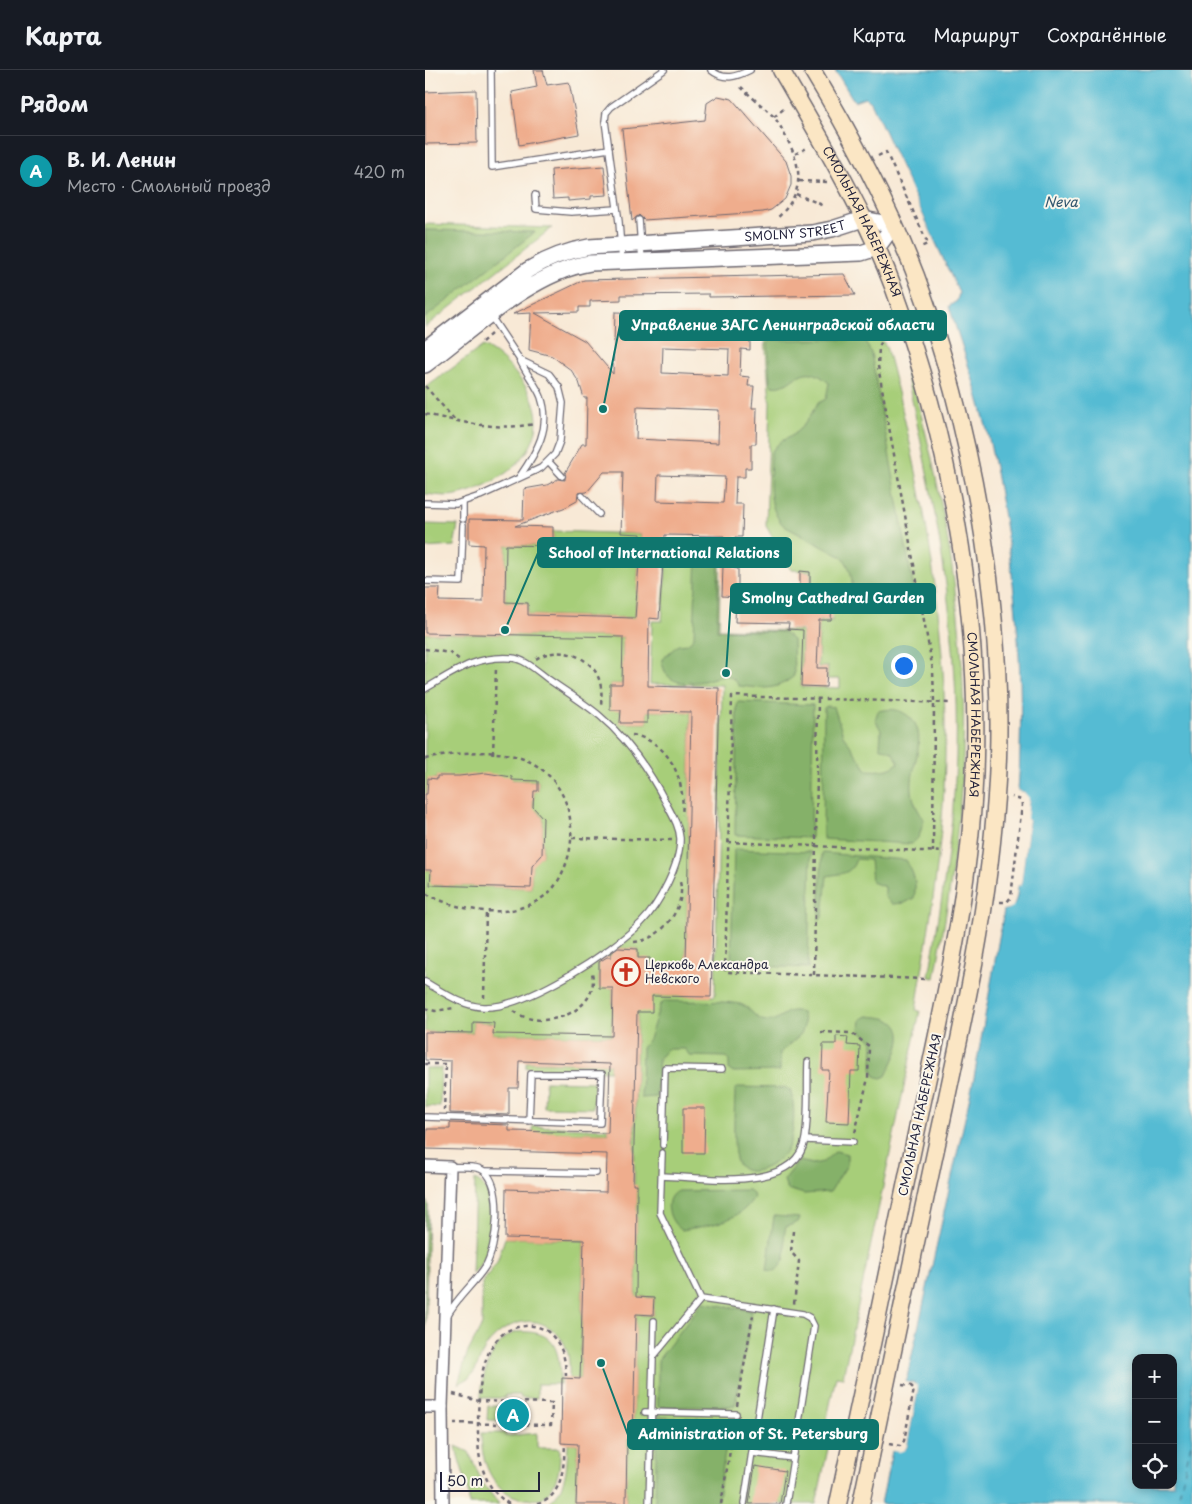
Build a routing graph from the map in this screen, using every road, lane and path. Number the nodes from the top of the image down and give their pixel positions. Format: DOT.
graph roads {
  1 [pos="491,70"];
  2 [pos="664,70"];
  3 [pos="711,70"];
  4 [pos="750,70"];
  5 [pos="781,70"];
  6 [pos="813,70"];
  7 [pos="741,88"];
  8 [pos="786,107"];
  9 [pos="774,117"];
  10 [pos="809,147"];
  11 [pos="609,149"];
  12 [pos="795,154"];
  13 [pos="878,156"];
  14 [pos="799,181"];
  15 [pos="828,182"];
  16 [pos="796,194"];
  17 [pos="535,195"];
  18 [pos="617,209"];
  19 [pos="823,209"];
  20 [pos="776,219"];
  21 [pos="863,219"];
  22 [pos="639,220"];
  23 [pos="894,225"];
  24 [pos="700,240"];
  25 [pos="641,244"];
  26 [pos="621,245"];
  27 [pos="920,247"];
  28 [pos="877,248"];
  29 [pos="701,259"];
  30 [pos="642,261"];
  31 [pos="622,262"];
  32 [pos="487,310"];
  33 [pos="888,328"];
  34 [pos="425,349"];
  35 [pos="520,360"];
  36 [pos="425,365"];
  37 [pos="425,386"];
  38 [pos="425,414"];
  39 [pos="456,421"];
  40 [pos="538,423"];
  41 [pos="549,462"];
  42 [pos="562,476"];
  43 [pos="519,478"];
  44 [pos="582,496"];
  45 [pos="463,502"];
  46 [pos="425,503"];
  47 [pos="599,514"];
  48 [pos="425,581"];
  49 [pos="425,650"];
  50 [pos="496,658"];
  51 [pos="468,664"];
  52 [pos="529,665"];
  53 [pos="425,689"];
  54 [pos="818,698"];
  55 [pos="934,702"];
  56 [pos="951,703"];
  57 [pos="601,717"];
  58 [pos="618,734"];
  59 [pos="493,754"];
  60 [pos="425,759"];
  61 [pos="1012,798"];
  62 [pos="679,827"];
  63 [pos="572,838"];
  64 [pos="680,840"];
  65 [pos="728,842"];
  66 [pos="817,844"];
  67 [pos="933,852"];
  68 [pos="944,852"];
  69 [pos="425,893"];
  70 [pos="999,902"];
  71 [pos="486,911"];
  72 [pos="589,962"];
  73 [pos="814,975"];
  74 [pos="924,980"];
  75 [pos="425,982"];
  76 [pos="461,1002"];
  77 [pos="507,1005"];
  78 [pos="484,1007"];
  79 [pos="425,1008"];
  80 [pos="821,1032"];
  81 [pos="808,1062"];
  82 [pos="425,1064"];
  83 [pos="722,1069"];
  84 [pos="425,1117"];
  85 [pos="444,1117"];
  86 [pos="529,1121"];
  87 [pos="805,1140"];
  88 [pos="853,1142"];
  89 [pos="663,1145"];
  90 [pos="662,1153"];
  91 [pos="425,1166"];
  92 [pos="450,1167"];
  93 [pos="485,1171"];
  94 [pos="596,1173"];
  95 [pos="662,1176"];
  96 [pos="793,1231"];
  97 [pos="701,1299"];
  98 [pos="775,1310"];
  99 [pos="793,1313"];
  100 [pos="445,1320"];
  101 [pos="654,1322"];
  102 [pos="653,1357"];
  103 [pos="566,1379"];
  104 [pos="902,1384"];
  105 [pos="453,1394"];
  106 [pos="479,1401"];
  107 [pos="425,1407"];
  108 [pos="442,1407"];
  109 [pos="648,1412"];
  110 [pos="736,1414"];
  111 [pos="452,1423"];
  112 [pos="478,1423"];
  113 [pos="565,1443"];
  114 [pos="889,1444"];
  115 [pos="752,1453"];
  116 [pos="793,1458"];
  117 [pos="443,1504"];
  118 [pos="509,1504"];
  119 [pos="537,1504"];
  120 [pos="649,1504"];
  121 [pos="744,1504"];
  122 [pos="786,1504"];
  123 [pos="838,1504"];
  124 [pos="861,1504"];
  1 -- 11 [label="lane"];
  2 -- 11 [label="lane"];
  3 -- 4 [label="lane"];
  5 -- 21 [label="main road, СМОЛЬНАЯ НАБЕРЕЖНАЯ"];
  6 -- 23 [label="main road, СМОЛЬНАЯ НАБЕРЕЖНАЯ"];
  7 -- 9 [label="path"];
  8 -- 9 [label="path"];
  9 -- 12 [label="path"];
  10 -- 12 [label="path"];
  11 -- 18 [label="lane"];
  12 -- 14 [label="path"];
  13 -- 27 [label="path"];
  14 -- 15 [label="path"];
  14 -- 16 [label="path"];
  16 -- 19 [label="path"];
  16 -- 20 [label="path"];
  17 -- 18 [label="lane"];
  18 -- 26 [label="lane"];
  21 -- 23 [label="street, SMOLNY STREET"];
  21 -- 24 [label="street, SMOLNY STREET"];
  21 -- 28 [label="main road, СМОЛЬНАЯ НАБЕРЕЖНАЯ"];
  22 -- 25 [label="lane"];
  23 -- 28 [label="street"];
  23 -- 124 [label="main road, СМОЛЬНАЯ НАБЕРЕЖНАЯ"];
  24 -- 25 [label="street, SMOLNY STREET"];
  24 -- 29 [label="lane"];
  25 -- 26 [label="street, SMOLNY STREET"];
  25 -- 30 [label="lane"];
  26 -- 31 [label="lane"];
  26 -- 32 [label="street, SMOLNY STREET"];
  28 -- 29 [label="street, SMOLNY STREET"];
  28 -- 123 [label="main road, СМОЛЬНАЯ НАБЕРЕЖНАЯ"];
  29 -- 30 [label="street, SMOLNY STREET"];
  30 -- 31 [label="street, SMOLNY STREET"];
  31 -- 32 [label="street, SMOLNY STREET"];
  32 -- 34 [label="street, SMOLNY STREET"];
  32 -- 35 [label="lane"];
  32 -- 36 [label="street, SMOLNY STREET"];
  33 -- 55 [label="path"];
  35 -- 41 [label="lane"];
  35 -- 43 [label="lane"];
  37 -- 39 [label="path"];
  38 -- 39 [label="path"];
  39 -- 40 [label="path"];
  41 -- 42 [label="lane"];
  41 -- 43 [label="lane"];
  43 -- 45 [label="lane"];
  44 -- 47 [label="lane"];
  45 -- 46 [label="lane"];
  45 -- 48 [label="lane"];
  49 -- 51 [label="path"];
  50 -- 51 [label="lane"];
  50 -- 52 [label="lane"];
  50 -- 59 [label="path"];
  51 -- 53 [label="lane"];
  52 -- 57 [label="lane"];
  52 -- 57 [label="path"];
  54 -- 55 [label="path"];
  54 -- 65 [label="path"];
  54 -- 66 [label="path"];
  55 -- 56 [label="path"];
  55 -- 67 [label="path"];
  57 -- 58 [label="lane"];
  58 -- 62 [label="lane"];
  58 -- 62 [label="path"];
  59 -- 60 [label="path"];
  59 -- 63 [label="path"];
  61 -- 70 [label="path"];
  62 -- 64 [label="lane"];
  63 -- 64 [label="path"];
  63 -- 71 [label="path"];
  64 -- 72 [label="lane"];
  65 -- 66 [label="path"];
  65 -- 73 [label="path"];
  66 -- 67 [label="path"];
  66 -- 73 [label="path"];
  67 -- 68 [label="path"];
  69 -- 71 [label="path"];
  71 -- 78 [label="path"];
  72 -- 77 [label="lane"];
  72 -- 77 [label="path"];
  73 -- 74 [label="path"];
  75 -- 76 [label="lane"];
  76 -- 78 [label="lane"];
  76 -- 79 [label="path"];
  77 -- 78 [label="lane"];
  80 -- 88 [label="path"];
  81 -- 87 [label="lane"];
  82 -- 85 [label="path"];
  83 -- 89 [label="lane"];
  84 -- 85 [label="lane"];
  85 -- 86 [label="lane"];
  86 -- 86 [label="lane"];
  87 -- 88 [label="lane"];
  87 -- 95 [label="lane"];
  90 -- 95 [label="lane"];
  91 -- 92 [label="street"];
  92 -- 93 [label="lane"];
  92 -- 100 [label="street"];
  93 -- 94 [label="lane"];
  93 -- 100 [label="lane"];
  95 -- 97 [label="lane"];
  96 -- 99 [label="path"];
  97 -- 98 [label="lane"];
  97 -- 102 [label="lane"];
  98 -- 99 [label="lane"];
  98 -- 115 [label="lane"];
  99 -- 116 [label="lane"];
  100 -- 108 [label="street"];
  101 -- 102 [label="lane"];
  102 -- 109 [label="lane"];
  103 -- 106 [label="path"];
  104 -- 114 [label="path"];
  105 -- 106 [label="path"];
  106 -- 112 [label="path"];
  106 -- 112 [label="path"];
  107 -- 108 [label="street"];
  108 -- 117 [label="street"];
  109 -- 110 [label="lane"];
  109 -- 120 [label="lane"];
  111 -- 112 [label="path"];
  112 -- 118 [label="path"];
  113 -- 119 [label="path"];
  115 -- 116 [label="lane"];
  115 -- 121 [label="lane"];
  116 -- 122 [label="lane"];
}
